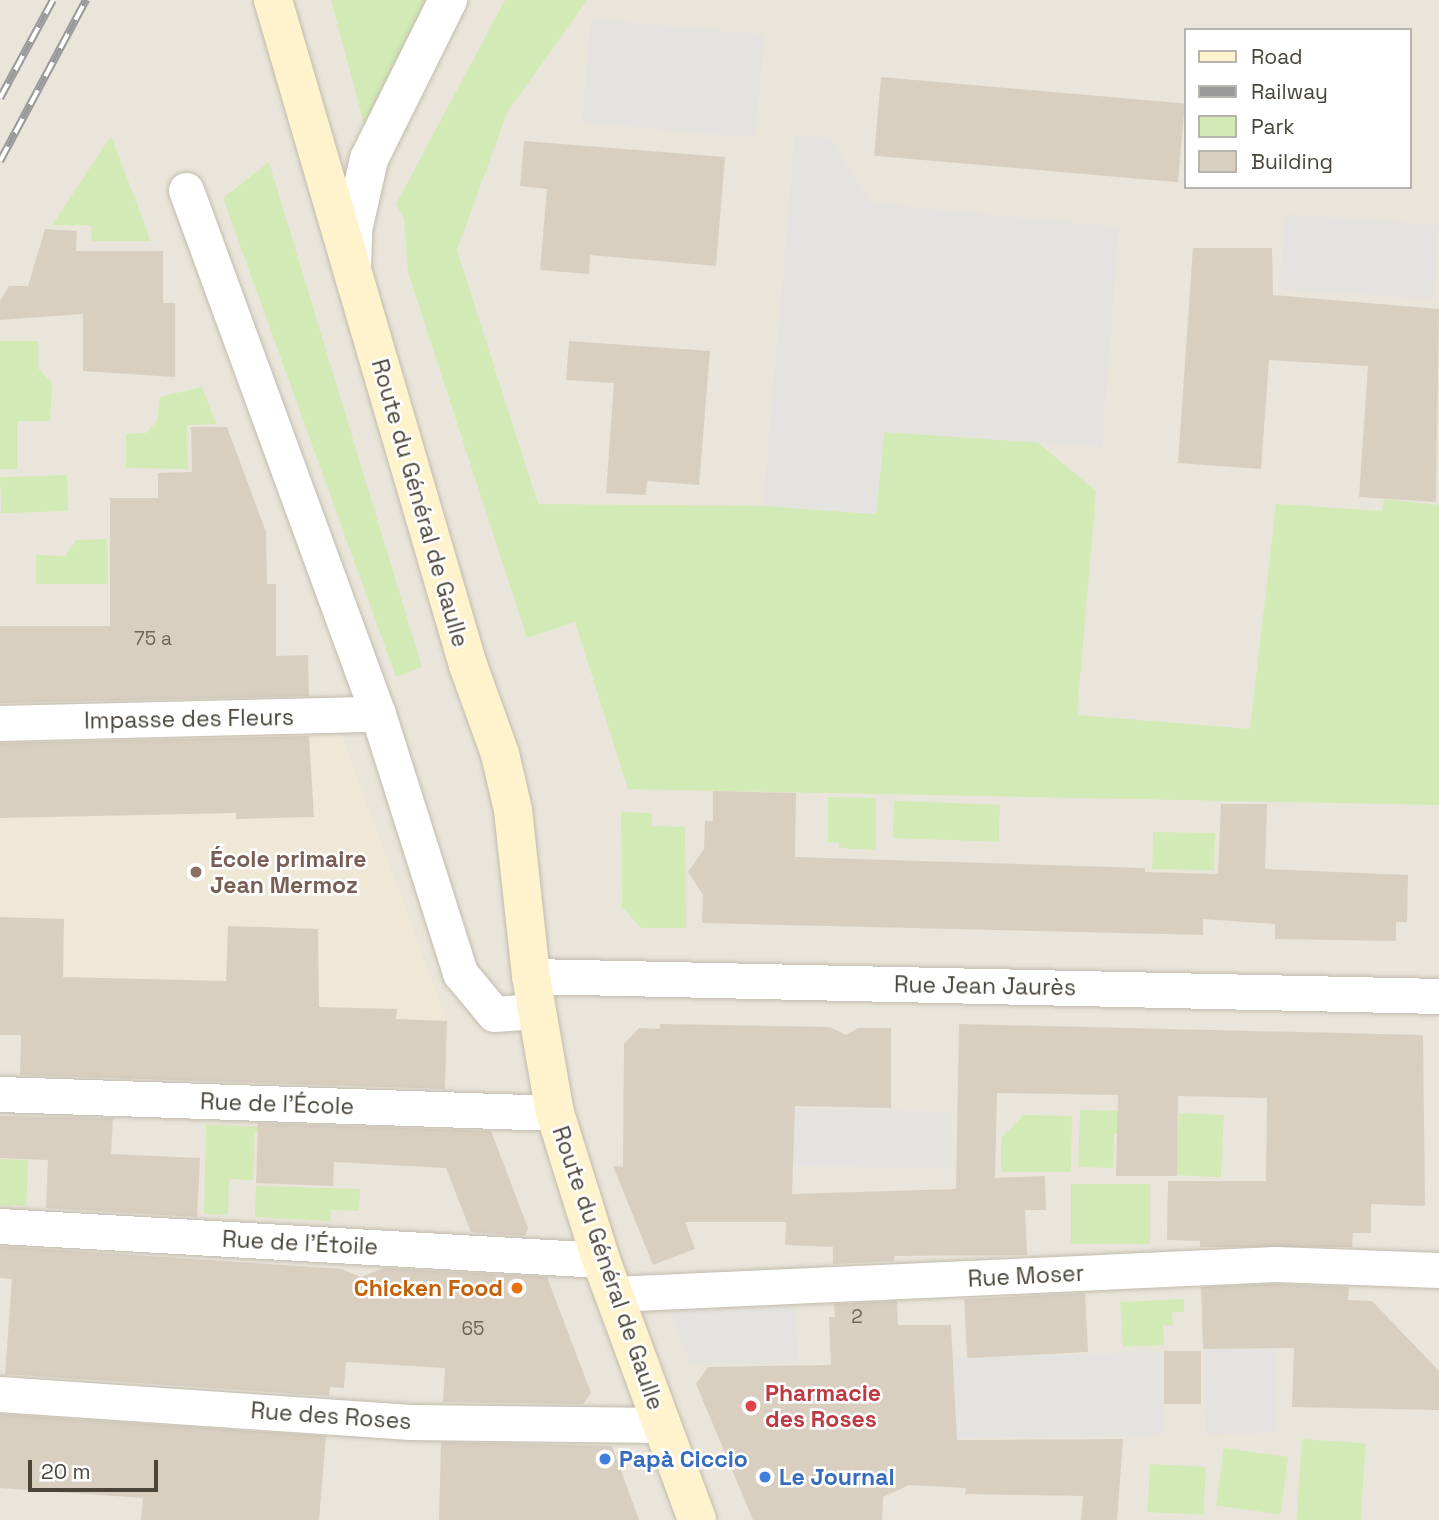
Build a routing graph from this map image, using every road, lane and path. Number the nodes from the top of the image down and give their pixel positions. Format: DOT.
graph roads {
  1 [pos="274,0"];
  2 [pos="448,0"];
  3 [pos="186,191"];
  4 [pos="352,274"];
  5 [pos="378,714"];
  6 [pos="0,723"];
  7 [pos="534,993"];
  8 [pos="1439,996"];
  9 [pos="0,1094"];
  10 [pos="555,1113"];
  11 [pos="0,1226"];
  12 [pos="1439,1270"];
  13 [pos="607,1277"];
  14 [pos="0,1394"];
  15 [pos="663,1424"];
  16 [pos="697,1520"];
  1 -- 4 [label="main road, Route du Général de Gaulle"];
  2 -- 4 [label="street"];
  3 -- 5 [label="street"];
  4 -- 7 [label="main road, Route du Général de Gaulle"];
  5 -- 6 [label="street, Impasse des Fleurs"];
  5 -- 7 [label="street"];
  7 -- 8 [label="street, Rue Jean Jaurès"];
  7 -- 10 [label="main road, Route du Général de Gaulle"];
  9 -- 10 [label="street, Rue de l'École"];
  10 -- 13 [label="main road, Route du Général de Gaulle"];
  11 -- 13 [label="street, Rue de l'Étoile"];
  12 -- 13 [label="street, Rue Moser"];
  13 -- 15 [label="main road, Route du Général de Gaulle"];
  14 -- 15 [label="street, Rue des Roses"];
  15 -- 16 [label="main road, Route du Général de Gaulle"];
}
